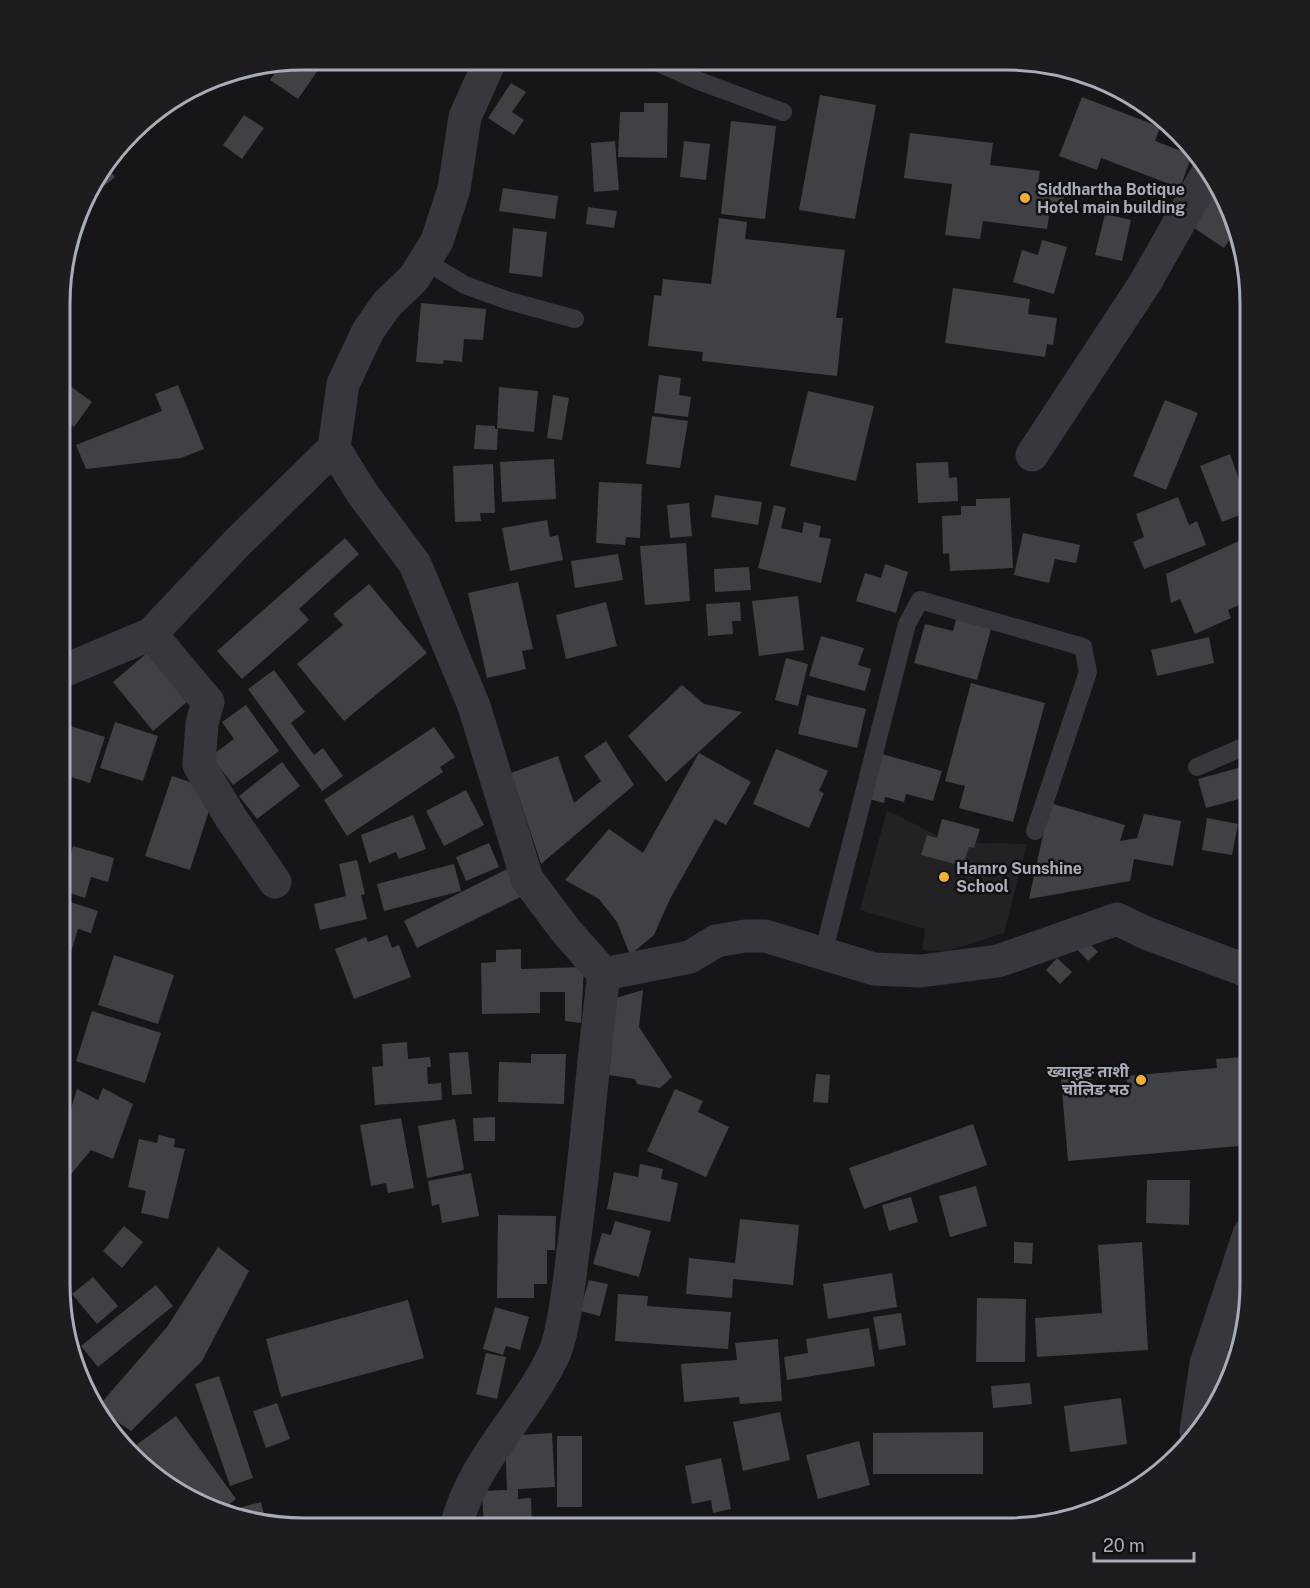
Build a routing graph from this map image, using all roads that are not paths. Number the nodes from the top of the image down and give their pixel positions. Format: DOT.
graph roads {
  1 [pos="486,70"];
  2 [pos="674,70"];
  3 [pos="783,112"];
  4 [pos="1204,180"];
  5 [pos="425,261"];
  6 [pos="575,319"];
  7 [pos="334,448"];
  8 [pos="1032,455"];
  9 [pos="151,634"];
  10 [pos="70,668"];
  11 [pos="1240,748"];
  12 [pos="1197,767"];
  13 [pos="1035,831"];
  14 [pos="275,882"];
  15 [pos="823,954"];
  16 [pos="1240,968"];
  17 [pos="604,974"];
  18 [pos="1240,1278"];
  19 [pos="1220,1366"];
  20 [pos="1206,1405"];
  21 [pos="458,1518"];
  1 -- 5 [label="street"];
  2 -- 3 [label="lane"];
  4 -- 8 [label="street"];
  5 -- 6 [label="lane"];
  5 -- 7 [label="street"];
  7 -- 9 [label="street"];
  7 -- 17 [label="street"];
  9 -- 10 [label="street"];
  9 -- 14 [label="street"];
  11 -- 12 [label="lane"];
  13 -- 15 [label="lane"];
  15 -- 16 [label="street"];
  15 -- 17 [label="street"];
  17 -- 21 [label="street"];
  18 -- 19 [label="street"];
  19 -- 20 [label="street"];
}
